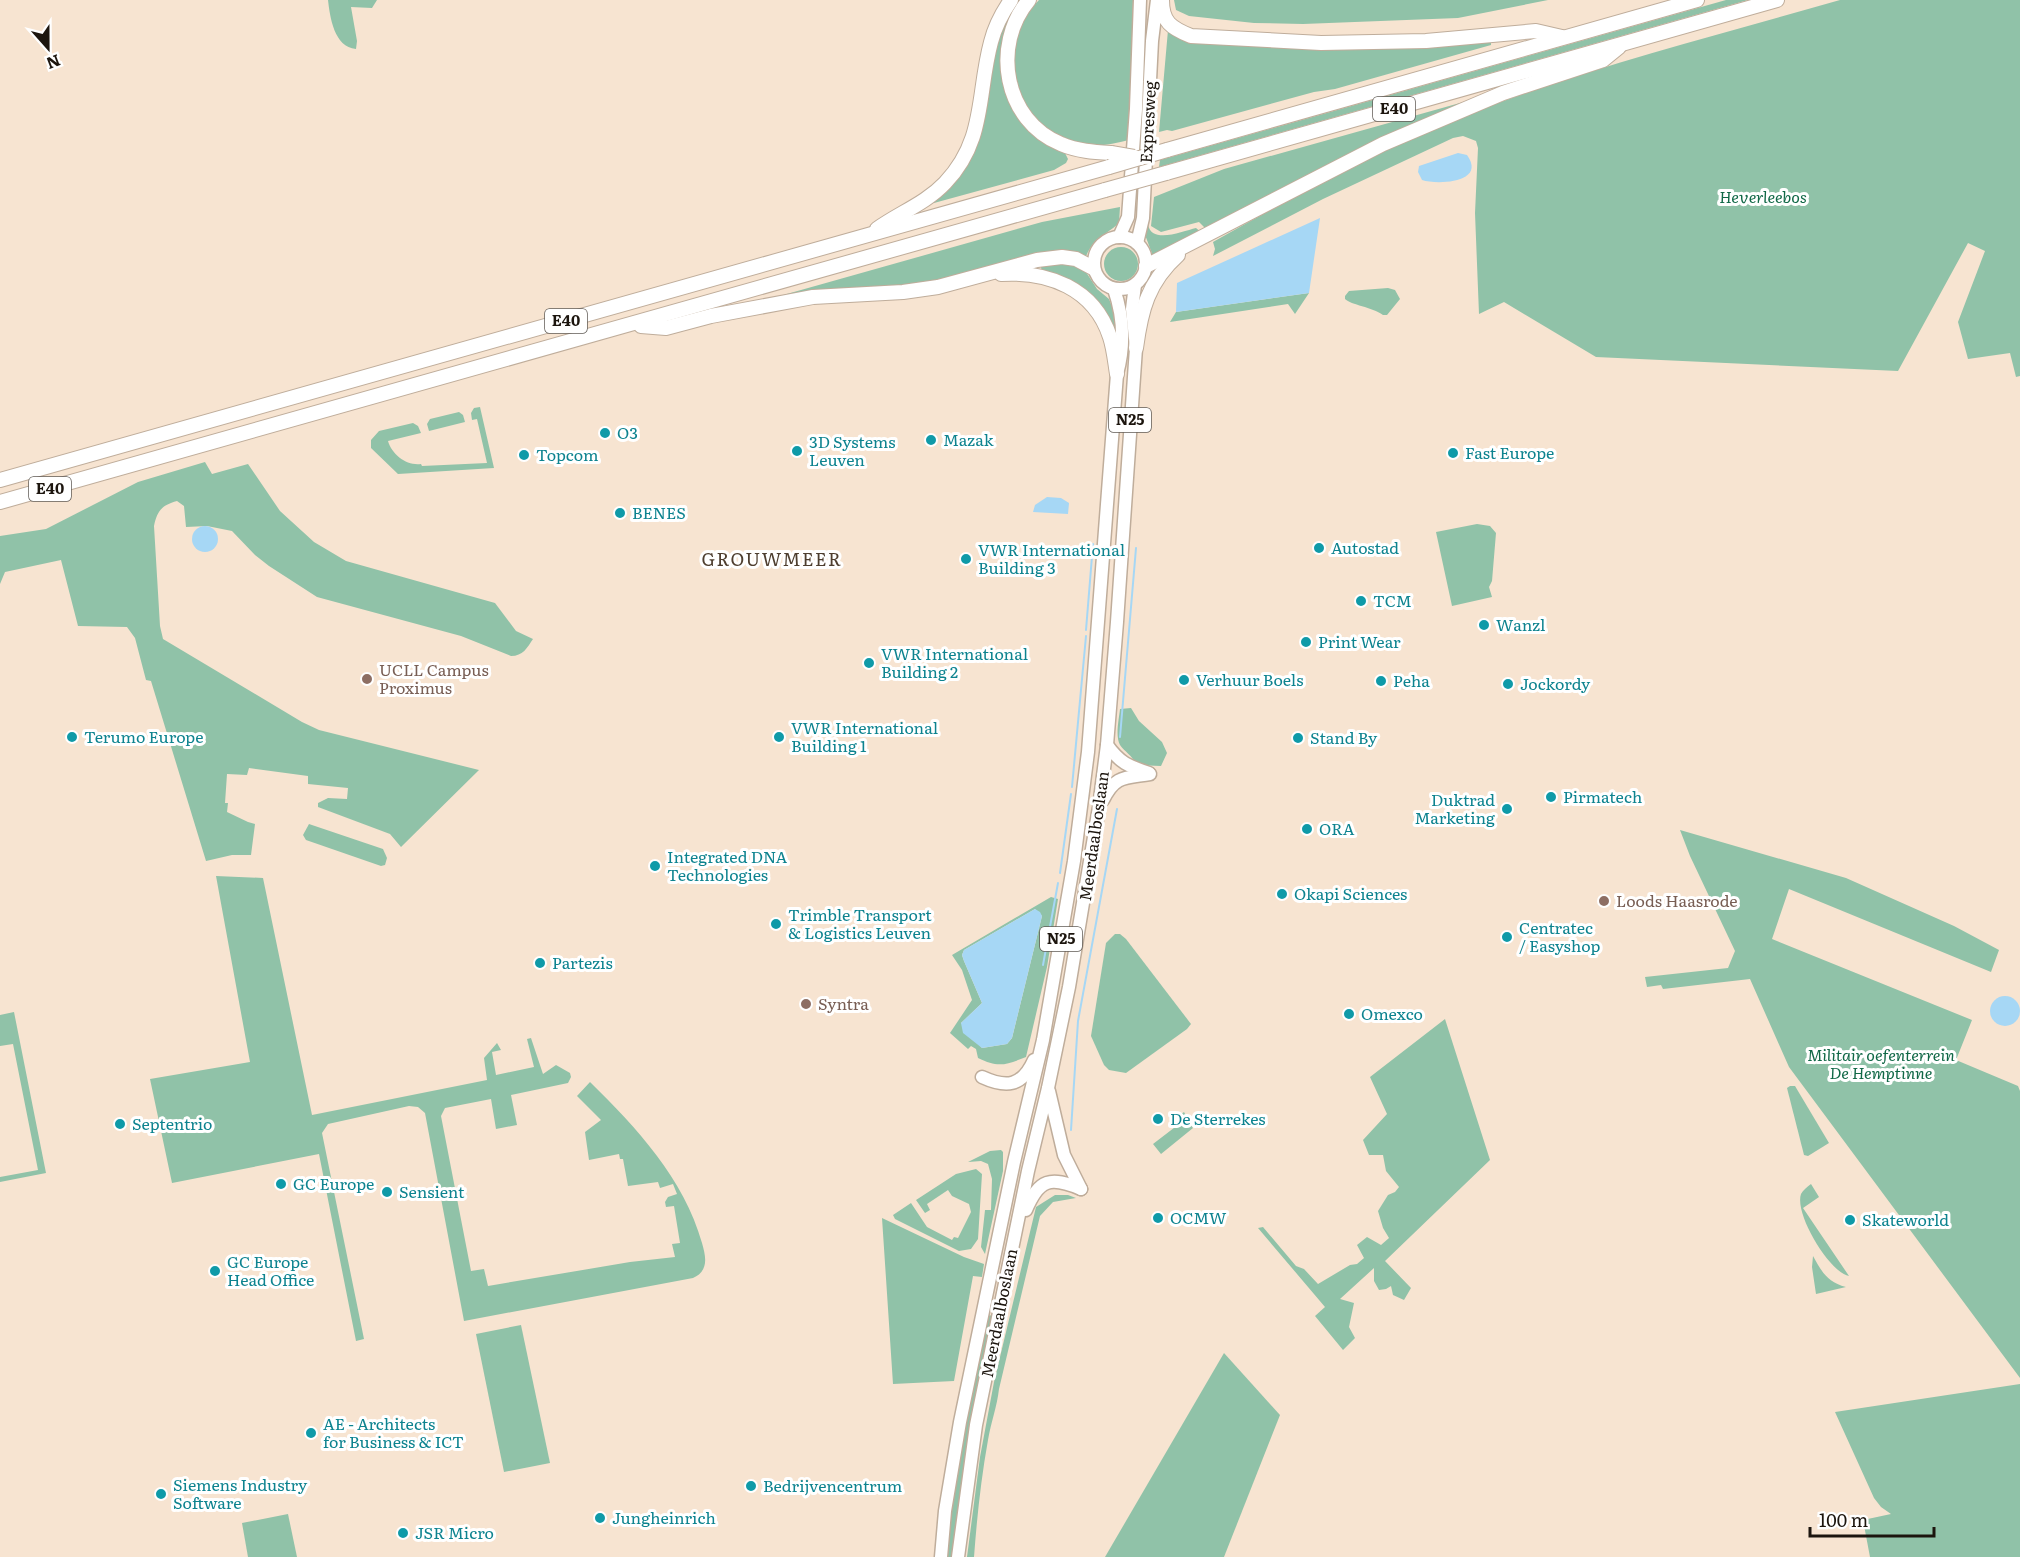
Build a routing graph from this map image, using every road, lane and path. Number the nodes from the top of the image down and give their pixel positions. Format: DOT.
graph roads {
  1 [pos="1011,0"];
  2 [pos="1029,0"];
  3 [pos="1140,0"];
  4 [pos="1162,0"];
  5 [pos="1696,0"];
  6 [pos="1777,0"];
  7 [pos="1155,4"];
  8 [pos="1564,38"];
  9 [pos="1623,44"];
  10 [pos="1110,160"];
  11 [pos="870,234"];
  12 [pos="1119,237"];
  13 [pos="1137,243"];
  14 [pos="1191,243"];
  15 [pos="1146,266"];
  16 [pos="1094,268"];
  17 [pos="984,275"];
  18 [pos="1135,285"];
  19 [pos="1114,289"];
  20 [pos="630,325"];
  21 [pos="1136,348"];
  22 [pos="1117,374"];
  23 [pos="0,480"];
  24 [pos="0,502"];
  25 [pos="1107,745"];
  26 [pos="1088,752"];
  27 [pos="1103,777"];
  28 [pos="1118,778"];
  29 [pos="1099,807"];
  30 [pos="1043,1040"];
  31 [pos="981,1077"];
  32 [pos="1048,1088"];
  33 [pos="1014,1239"];
  34 [pos="941,1557"];
  35 [pos="958,1557"];
  1 -- 11 [label="highway"];
  2 -- 10 [label="highway"];
  3 -- 12 [label="highway, Expresweg"];
  4 -- 8 [label="highway"];
  5 -- 8 [label="highway, E40"];
  6 -- 9 [label="highway, E40"];
  7 -- 13 [label="highway, Expresweg"];
  8 -- 10 [label="highway, E40, bridge"];
  9 -- 14 [label="highway"];
  9 -- 20 [label="highway, E40, bridge"];
  10 -- 11 [label="highway, E40"];
  11 -- 23 [label="highway, E40"];
  12 -- 13 [label="highway"];
  12 -- 16 [label="highway"];
  13 -- 15 [label="highway"];
  14 -- 15 [label="highway"];
  14 -- 21 [label="highway"];
  15 -- 18 [label="highway, Meerdaalboslaan / N25"];
  16 -- 17 [label="highway"];
  16 -- 19 [label="highway"];
  17 -- 20 [label="highway"];
  17 -- 22 [label="highway"];
  18 -- 19 [label="highway"];
  18 -- 21 [label="highway, Meerdaalboslaan / N25"];
  19 -- 22 [label="highway, Meerdaalboslaan / N25"];
  20 -- 24 [label="highway, E40"];
  21 -- 25 [label="highway, Meerdaalboslaan / N25"];
  22 -- 26 [label="highway, Meerdaalboslaan / N25"];
  25 -- 27 [label="highway, Meerdaalboslaan / N25"];
  25 -- 28 [label="highway"];
  26 -- 27 [label="highway"];
  26 -- 30 [label="highway, Meerdaalboslaan / N25"];
  27 -- 28 [label="highway"];
  27 -- 29 [label="highway, Meerdaalboslaan / N25"];
  28 -- 29 [label="highway"];
  29 -- 32 [label="highway, Meerdaalboslaan / N25"];
  30 -- 31 [label="highway"];
  30 -- 34 [label="highway, Meerdaalboslaan / N25"];
  32 -- 33 [label="highway, Meerdaalboslaan / N25"];
  32 -- 33 [label="highway"];
  33 -- 35 [label="highway, Meerdaalboslaan / N25"];
}
